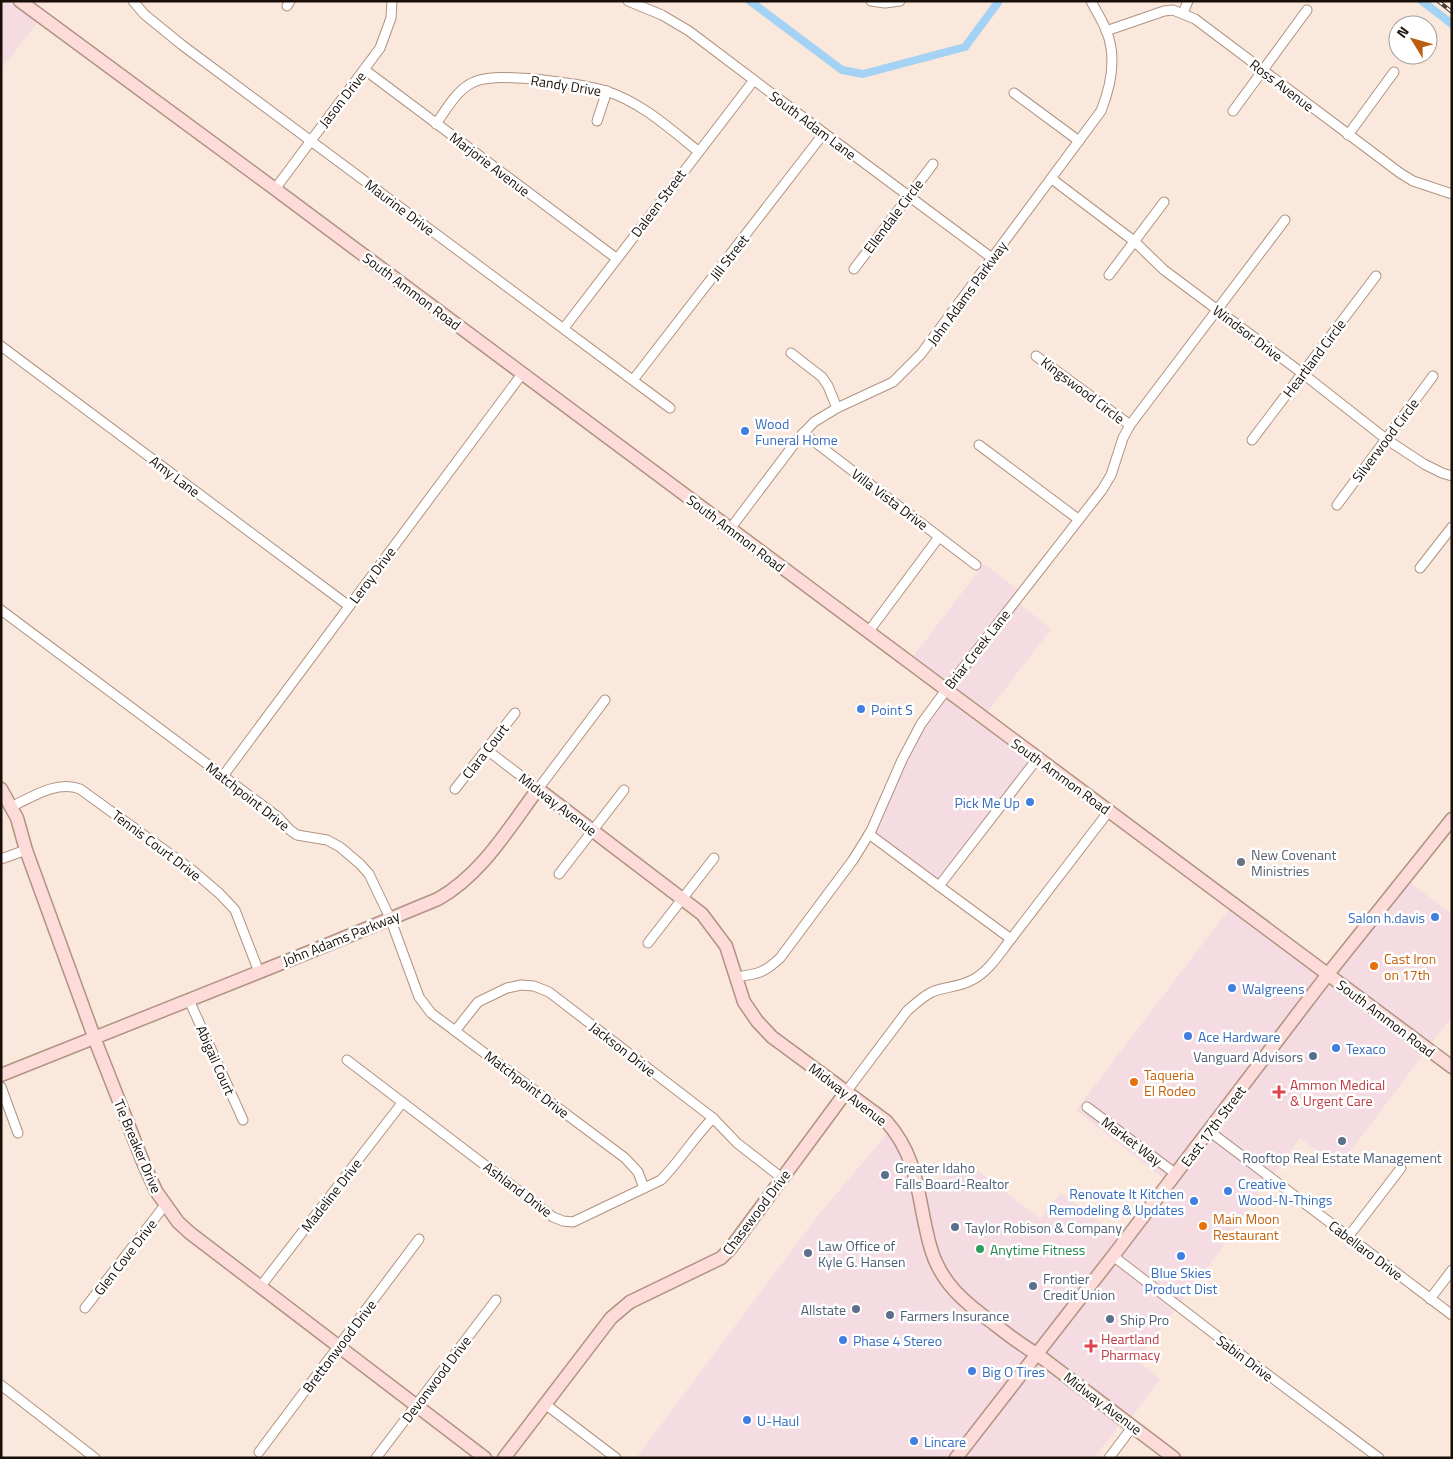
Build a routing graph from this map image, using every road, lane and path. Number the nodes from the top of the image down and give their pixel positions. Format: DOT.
graph roads {
  1 [pos="20,1"];
  2 [pos="133,1"];
  3 [pos="392,1"];
  4 [pos="628,1"];
  5 [pos="872,1"];
  6 [pos="900,1"];
  7 [pos="1091,1"];
  8 [pos="1188,1"];
  9 [pos="1307,10"];
  10 [pos="1184,13"];
  11 [pos="1106,31"];
  12 [pos="365,70"];
  13 [pos="1263,70"];
  14 [pos="1394,72"];
  15 [pos="754,80"];
  16 [pos="607,91"];
  17 [pos="1014,93"];
  18 [pos="1233,111"];
  19 [pos="597,121"];
  20 [pos="436,124"];
  21 [pos="824,133"];
  22 [pos="1348,134"];
  23 [pos="311,140"];
  24 [pos="1079,141"];
  25 [pos="698,150"];
  26 [pos="933,164"];
  27 [pos="1052,179"];
  28 [pos="275,189"];
  29 [pos="1452,194"];
  30 [pos="909,196"];
  31 [pos="1164,202"];
  32 [pos="1285,220"];
  33 [pos="1134,241"];
  34 [pos="616,258"];
  35 [pos="992,258"];
  36 [pos="854,269"];
  37 [pos="1109,275"];
  38 [pos="1376,276"];
  39 [pos="1217,310"];
  40 [pos="564,328"];
  41 [pos="1,346"];
  42 [pos="791,353"];
  43 [pos="1036,356"];
  44 [pos="1302,373"];
  45 [pos="522,374"];
  46 [pos="1434,376"];
  47 [pos="634,380"];
  48 [pos="670,408"];
  49 [pos="837,408"];
  50 [pos="1130,425"];
  51 [pos="803,433"];
  52 [pos="1386,439"];
  53 [pos="1252,440"];
  54 [pos="979,445"];
  55 [pos="1452,476"];
  56 [pos="1337,505"];
  57 [pos="1078,519"];
  58 [pos="1452,527"];
  59 [pos="730,529"];
  60 [pos="939,537"];
  61 [pos="976,565"];
  62 [pos="1420,568"];
  63 [pos="348,606"];
  64 [pos="1,610"];
  65 [pos="869,631"];
  66 [pos="946,690"];
  67 [pos="605,700"];
  68 [pos="515,713"];
  69 [pos="487,750"];
  70 [pos="1038,759"];
  71 [pos="223,776"];
  72 [pos="1,789"];
  73 [pos="455,789"];
  74 [pos="538,789"];
  75 [pos="624,790"];
  76 [pos="12,806"];
  77 [pos="1109,812"];
  78 [pos="1452,819"];
  79 [pos="592,830"];
  80 [pos="869,834"];
  81 [pos="26,850"];
  82 [pos="1,858"];
  83 [pos="714,858"];
  84 [pos="559,874"];
  85 [pos="939,886"];
  86 [pos="682,899"];
  87 [pos="390,918"];
  88 [pos="1011,939"];
  89 [pos="648,943"];
  90 [pos="259,972"];
  91 [pos="1328,974"];
  92 [pos="736,978"];
  93 [pos="189,1000"];
  94 [pos="455,1031"];
  95 [pos="95,1038"];
  96 [pos="347,1060"];
  97 [pos="1452,1067"];
  98 [pos="1,1074"];
  99 [pos="1,1087"];
  100 [pos="846,1092"];
  101 [pos="402,1102"];
  102 [pos="1087,1107"];
  103 [pos="712,1118"];
  104 [pos="243,1120"];
  105 [pos="1209,1131"];
  106 [pos="18,1133"];
  107 [pos="1400,1168"];
  108 [pos="1176,1174"];
  109 [pos="782,1178"];
  110 [pos="644,1188"];
  111 [pos="166,1205"];
  112 [pos="1348,1237"];
  113 [pos="419,1240"];
  114 [pos="1113,1256"];
  115 [pos="1452,1270"];
  116 [pos="260,1287"];
  117 [pos="1430,1299"];
  118 [pos="496,1300"];
  119 [pos="85,1308"];
  120 [pos="1452,1315"];
  121 [pos="338,1346"];
  122 [pos="1037,1354"];
  123 [pos="1,1385"];
  124 [pos="545,1404"];
  125 [pos="415,1406"];
  126 [pos="1133,1426"];
  127 [pos="259,1452"];
  128 [pos="95,1458"];
  129 [pos="376,1458"];
  130 [pos="485,1458"];
  131 [pos="504,1458"];
  132 [pos="616,1458"];
  133 [pos="956,1458"];
  134 [pos="1109,1458"];
  135 [pos="1174,1458"];
  136 [pos="1379,1458"];
  1 -- 28 [label="street, South Ammon Road"];
  2 -- 23 [label="street, Maurine Drive"];
  3 -- 12 [label="street, Jason Drive"];
  4 -- 15 [label="street, South Adam Lane"];
  5 -- 6 [label="street"];
  7 -- 11 [label="street, John Adams Parkway"];
  8 -- 10 [label="street"];
  9 -- 13 [label="street"];
  10 -- 11 [label="street"];
  10 -- 13 [label="street, Ross Avenue"];
  11 -- 24 [label="street, John Adams Parkway"];
  12 -- 20 [label="street, Marjorie Avenue"];
  12 -- 23 [label="street, Jason Drive"];
  13 -- 18 [label="street"];
  13 -- 22 [label="street, Ross Avenue"];
  14 -- 22 [label="street"];
  15 -- 21 [label="street, South Adam Lane"];
  15 -- 25 [label="street, Daleen Street"];
  16 -- 19 [label="street"];
  16 -- 20 [label="street, Randy Drive"];
  16 -- 25 [label="street, Randy Drive"];
  17 -- 24 [label="street"];
  20 -- 34 [label="street, Marjorie Avenue"];
  21 -- 30 [label="street, South Adam Lane"];
  21 -- 47 [label="street, Jill Street"];
  22 -- 29 [label="street, Ross Avenue"];
  23 -- 28 [label="street, Jason Drive"];
  23 -- 40 [label="street, Maurine Drive"];
  24 -- 27 [label="street, John Adams Parkway"];
  25 -- 34 [label="street, Daleen Street"];
  26 -- 30 [label="street, Ellendale Circle"];
  27 -- 33 [label="street, Windsor Drive"];
  27 -- 35 [label="street, John Adams Parkway"];
  28 -- 45 [label="street, South Ammon Road"];
  30 -- 35 [label="street, South Adam Lane"];
  30 -- 36 [label="street, Ellendale Circle"];
  31 -- 33 [label="street"];
  32 -- 39 [label="street, Briar Creek Lane"];
  33 -- 37 [label="street"];
  33 -- 39 [label="street, Windsor Drive"];
  34 -- 40 [label="street, Daleen Street"];
  35 -- 49 [label="street, John Adams Parkway"];
  38 -- 44 [label="street, Heartland Circle"];
  39 -- 44 [label="street, Windsor Drive"];
  39 -- 50 [label="street, Briar Creek Lane"];
  40 -- 47 [label="street, Maurine Drive"];
  41 -- 63 [label="street, Amy Lane"];
  42 -- 49 [label="street"];
  43 -- 50 [label="street, Kingswood Circle"];
  44 -- 52 [label="street, Windsor Drive"];
  44 -- 53 [label="street, Heartland Circle"];
  45 -- 59 [label="street, South Ammon Road"];
  45 -- 63 [label="street, Leroy Drive"];
  46 -- 52 [label="street, Silverwood Circle"];
  47 -- 48 [label="street, Maurine Drive"];
  49 -- 51 [label="street, John Adams Parkway"];
  50 -- 57 [label="street, Briar Creek Lane"];
  51 -- 59 [label="street, John Adams Parkway"];
  51 -- 60 [label="street, Villa Vista Drive"];
  52 -- 55 [label="street, Windsor Drive"];
  52 -- 56 [label="street, Silverwood Circle"];
  54 -- 57 [label="street"];
  57 -- 66 [label="street, Briar Creek Lane"];
  58 -- 62 [label="street"];
  59 -- 65 [label="street, South Ammon Road"];
  60 -- 61 [label="street, Villa Vista Drive"];
  60 -- 65 [label="street"];
  63 -- 71 [label="street, Leroy Drive"];
  64 -- 71 [label="street, Matchpoint Drive"];
  65 -- 66 [label="street, South Ammon Road"];
  66 -- 70 [label="street, South Ammon Road"];
  66 -- 80 [label="street, Briar Creek Lane"];
  67 -- 74 [label="street, John Adams Parkway"];
  68 -- 69 [label="street, Clara Court"];
  69 -- 73 [label="street, Clara Court"];
  69 -- 74 [label="street, Midway Avenue"];
  70 -- 77 [label="street, South Ammon Road"];
  70 -- 85 [label="street"];
  71 -- 87 [label="street, Matchpoint Drive"];
  72 -- 76 [label="street, Tie Breaker Drive"];
  74 -- 79 [label="street, Midway Avenue"];
  74 -- 87 [label="street, John Adams Parkway"];
  75 -- 79 [label="street"];
  76 -- 81 [label="street, Tie Breaker Drive"];
  76 -- 90 [label="street, Tennis Court Drive"];
  77 -- 88 [label="street"];
  77 -- 91 [label="street, South Ammon Road"];
  78 -- 91 [label="street, East 17th Street"];
  79 -- 84 [label="street"];
  79 -- 86 [label="street, Midway Avenue"];
  80 -- 85 [label="street"];
  80 -- 92 [label="street, Briar Creek Lane"];
  81 -- 82 [label="street"];
  81 -- 95 [label="street, Tie Breaker Drive"];
  83 -- 86 [label="street"];
  85 -- 88 [label="street"];
  86 -- 89 [label="street"];
  86 -- 92 [label="street, Midway Avenue"];
  87 -- 90 [label="street, John Adams Parkway"];
  87 -- 94 [label="street, Matchpoint Drive"];
  88 -- 100 [label="street"];
  90 -- 93 [label="street, John Adams Parkway"];
  91 -- 97 [label="street, South Ammon Road"];
  91 -- 105 [label="street, East 17th Street"];
  92 -- 100 [label="street, Midway Avenue"];
  93 -- 95 [label="street, John Adams Parkway"];
  93 -- 104 [label="street, Abigail Court"];
  94 -- 103 [label="street, Jackson Drive"];
  94 -- 110 [label="street, Matchpoint Drive"];
  95 -- 98 [label="street, John Adams Parkway"];
  95 -- 111 [label="street, Tie Breaker Drive"];
  96 -- 101 [label="street, Ashland Drive"];
  99 -- 106 [label="street"];
  100 -- 109 [label="street, Chasewood Drive"];
  100 -- 122 [label="street, Midway Avenue"];
  101 -- 110 [label="street, Ashland Drive"];
  101 -- 116 [label="street, Madeline Drive"];
  102 -- 108 [label="street, Market Way"];
  103 -- 109 [label="street, Jackson Drive"];
  103 -- 110 [label="street, Ashland Drive"];
  105 -- 108 [label="street, East 17th Street"];
  105 -- 112 [label="street, Cabellaro Drive"];
  107 -- 112 [label="street"];
  108 -- 114 [label="street, East 17th Street"];
  109 -- 124 [label="street, Chasewood Drive"];
  111 -- 116 [label="street, Tie Breaker Drive"];
  111 -- 119 [label="street, Glen Cove Drive"];
  112 -- 117 [label="street, Cabellaro Drive"];
  113 -- 121 [label="street, Brettonwood Drive"];
  114 -- 122 [label="street, East 17th Street"];
  114 -- 136 [label="street, Sabin Drive"];
  115 -- 117 [label="street"];
  116 -- 121 [label="street, Tie Breaker Drive"];
  117 -- 120 [label="street, Cabellaro Drive"];
  118 -- 125 [label="street, Devonwood Drive"];
  121 -- 125 [label="street, Tie Breaker Drive"];
  121 -- 127 [label="street, Brettonwood Drive"];
  122 -- 126 [label="street, Midway Avenue"];
  122 -- 133 [label="street, East 17th Street"];
  123 -- 128 [label="street"];
  124 -- 131 [label="street, Chasewood Drive"];
  124 -- 132 [label="street"];
  125 -- 129 [label="street, Devonwood Drive"];
  125 -- 130 [label="street, Tie Breaker Drive"];
  126 -- 134 [label="street"];
  126 -- 135 [label="street, Midway Avenue"];
}
